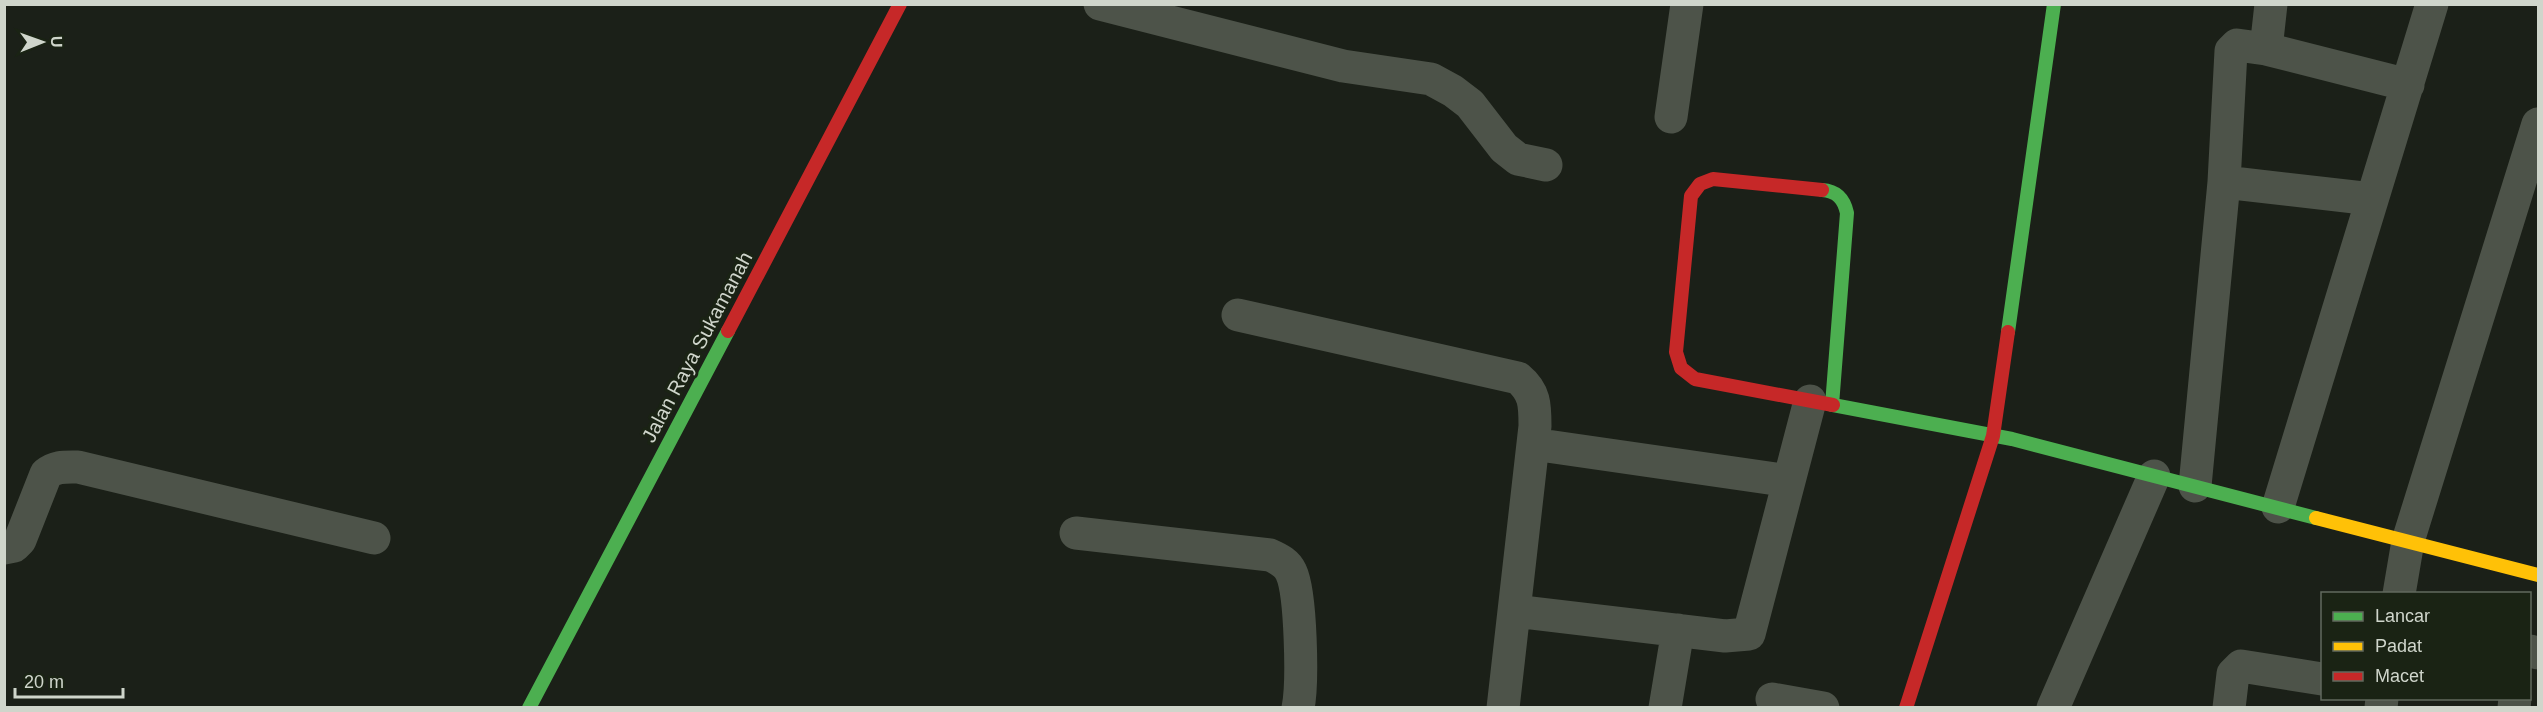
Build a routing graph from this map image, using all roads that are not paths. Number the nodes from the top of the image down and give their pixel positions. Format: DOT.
graph roads {
  1 [pos="900,4"];
  2 [pos="1100,4"];
  3 [pos="1687,4"];
  4 [pos="2054,4"];
  5 [pos="2271,4"];
  6 [pos="2413,4"];
  7 [pos="2432,4"];
  8 [pos="2266,48"];
  9 [pos="2410,76"];
  10 [pos="1671,117"];
  11 [pos="2538,124"];
  12 [pos="1546,165"];
  13 [pos="2224,182"];
  14 [pos="2372,199"];
  15 [pos="1238,315"];
  16 [pos="1821,403"];
  17 [pos="1993,435"];
  18 [pos="1533,444"];
  19 [pos="2154,476"];
  20 [pos="1789,481"];
  21 [pos="2195,486"];
  22 [pos="2278,507"];
  23 [pos="1076,533"];
  24 [pos="374,538"];
  25 [pos="2408,541"];
  26 [pos="4,548"];
  27 [pos="2538,575"];
  28 [pos="2399,592"];
  29 [pos="1514,611"];
  30 [pos="1678,630"];
  31 [pos="2321,679"];
  32 [pos="1772,699"];
  33 [pos="529,708"];
  34 [pos="1298,708"];
  35 [pos="1503,708"];
  36 [pos="1665,708"];
  37 [pos="1823,708"];
  38 [pos="1906,708"];
  39 [pos="2053,708"];
  40 [pos="2229,708"];
  1 -- 33 [label="street, Jalan Raya Sukamanah"];
  2 -- 12 [label="street"];
  3 -- 10 [label="street"];
  4 -- 17 [label="street"];
  5 -- 8 [label="street"];
  6 -- 9 [label="street"];
  7 -- 9 [label="street"];
  8 -- 9 [label="street"];
  8 -- 13 [label="street"];
  9 -- 14 [label="street"];
  11 -- 25 [label="street"];
  13 -- 14 [label="street"];
  13 -- 21 [label="street"];
  14 -- 22 [label="street"];
  15 -- 18 [label="street"];
  16 -- 16 [label="street"];
  16 -- 17 [label="street"];
  16 -- 20 [label="street"];
  17 -- 19 [label="street"];
  17 -- 38 [label="street"];
  18 -- 20 [label="street"];
  18 -- 29 [label="street"];
  19 -- 21 [label="street"];
  19 -- 39 [label="street"];
  20 -- 30 [label="street"];
  21 -- 22 [label="street"];
  22 -- 25 [label="street"];
  23 -- 34 [label="street"];
  24 -- 26 [label="street"];
  25 -- 27 [label="street"];
  25 -- 28 [label="street"];
  29 -- 30 [label="street"];
  29 -- 35 [label="street"];
  30 -- 36 [label="street"];
  31 -- 40 [label="street"];
  32 -- 37 [label="street"];
}
